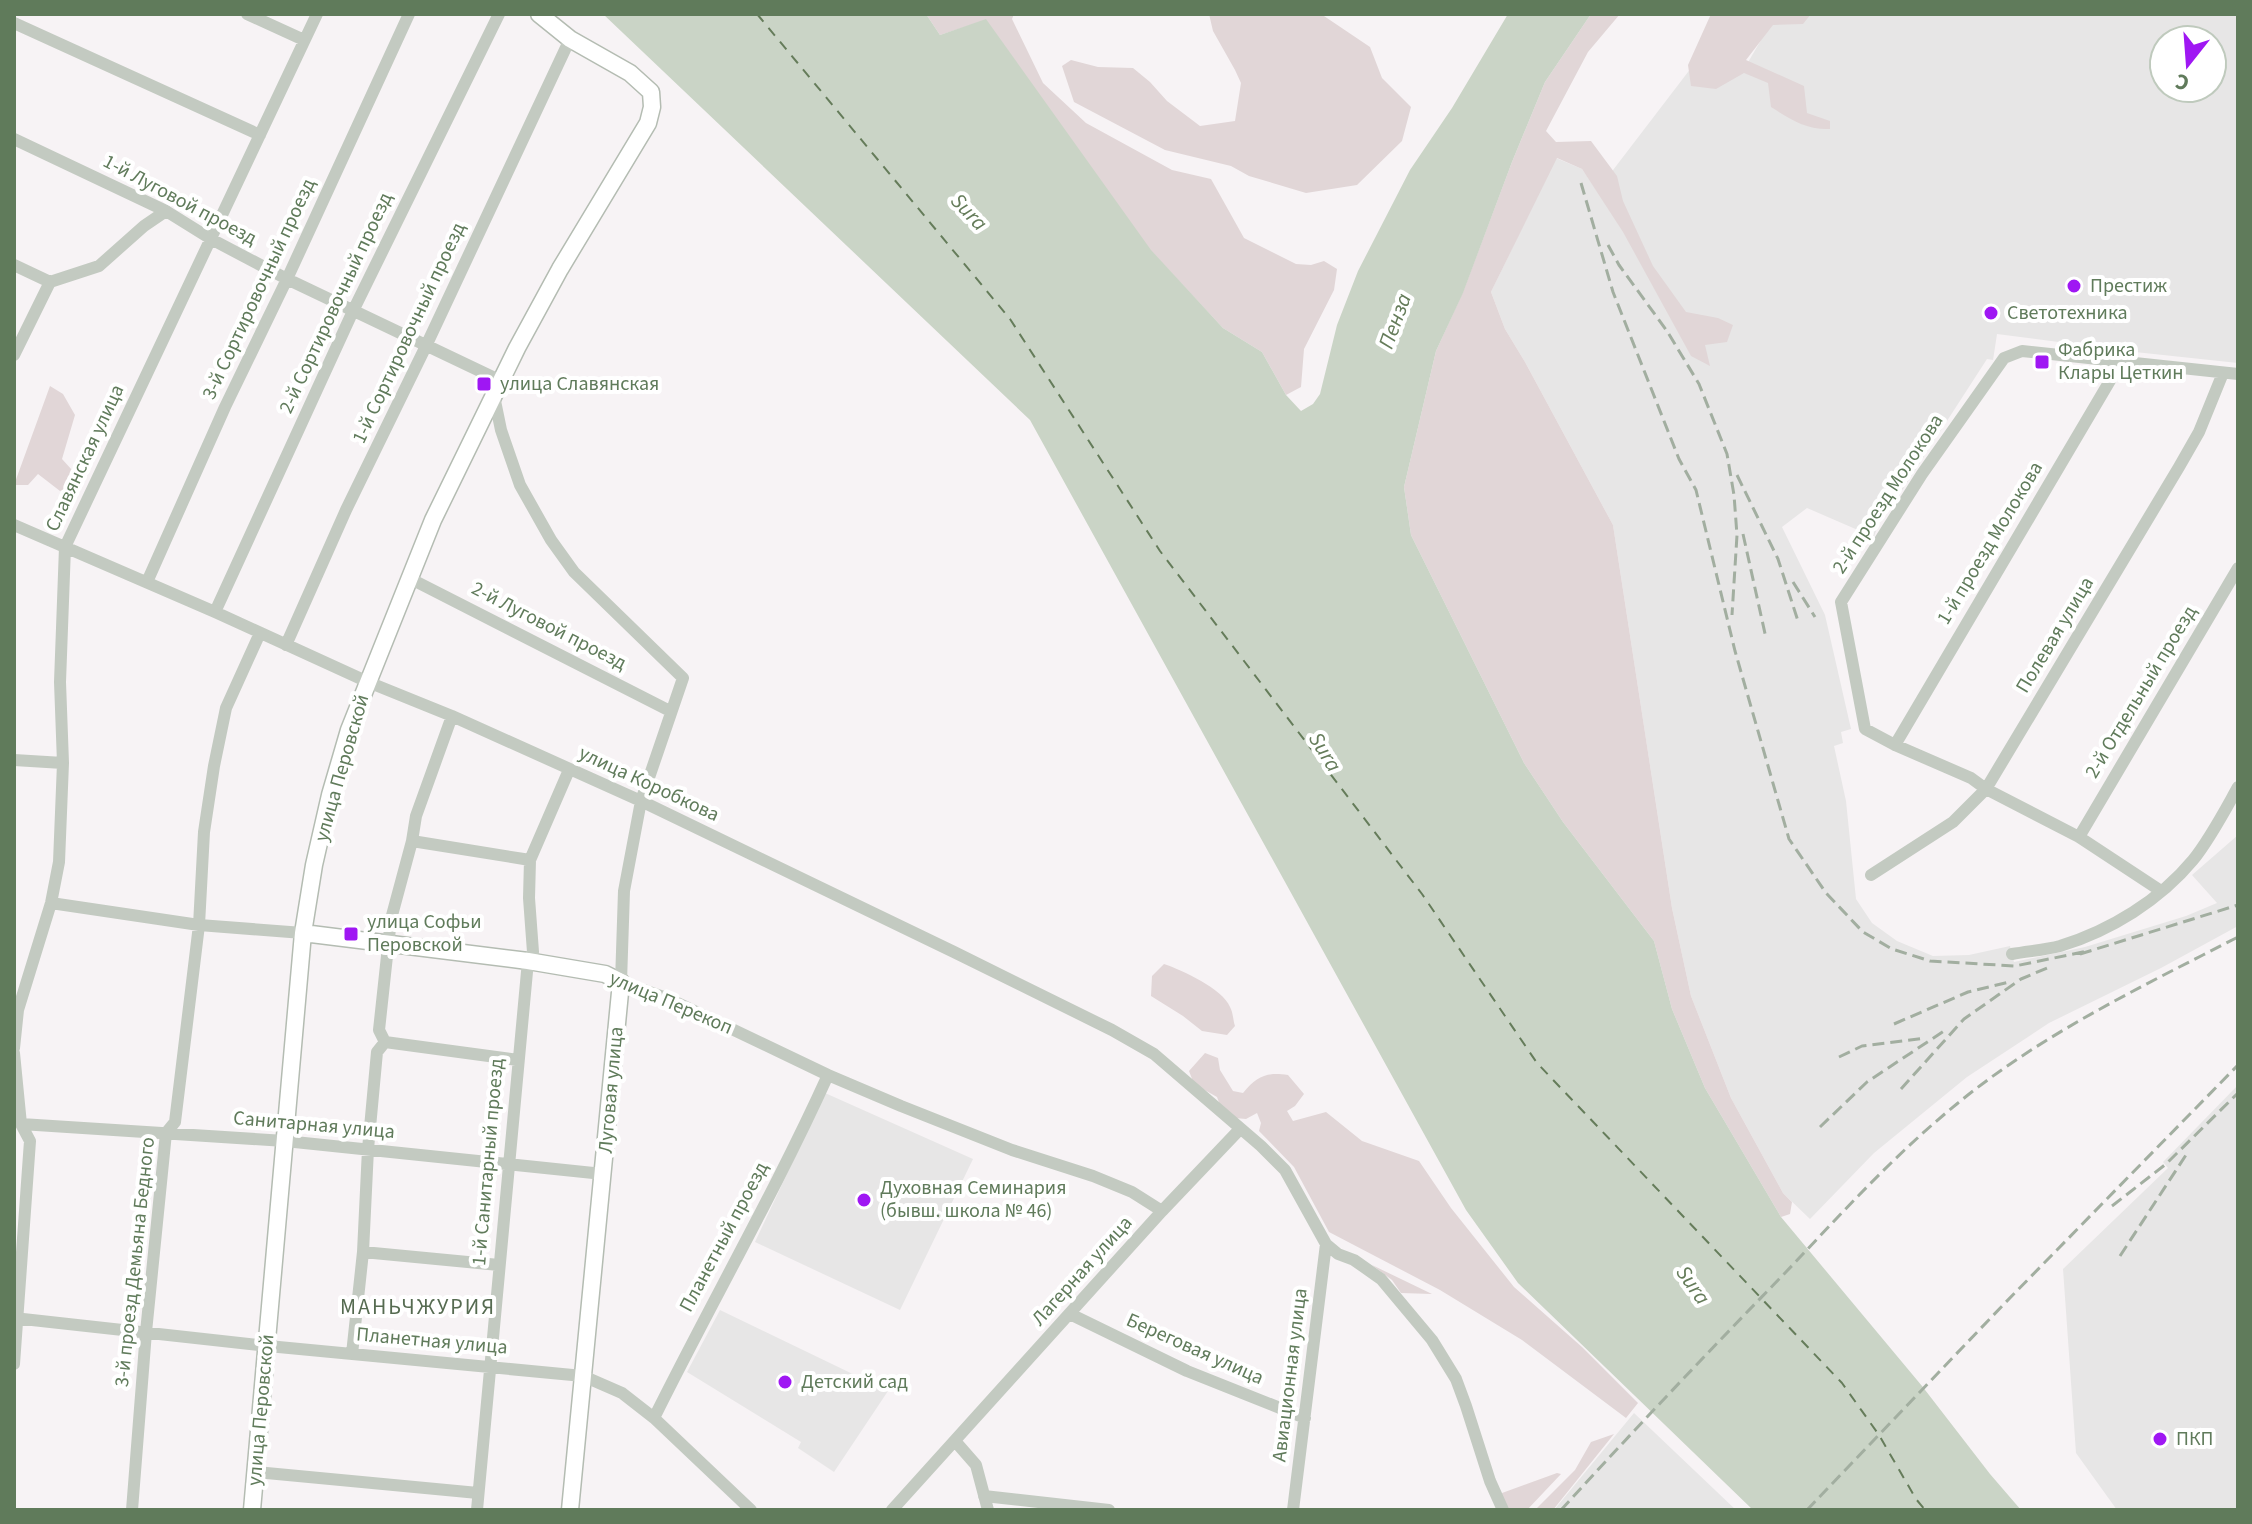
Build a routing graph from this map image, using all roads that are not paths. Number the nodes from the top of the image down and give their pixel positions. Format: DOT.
graph roads {
  1 [pos="247,14"];
  2 [pos="317,14"];
  3 [pos="409,14"];
  4 [pos="499,14"];
  5 [pos="539,14"];
  6 [pos="14,23"];
  7 [pos="570,39"];
  8 [pos="304,40"];
  9 [pos="260,135"];
  10 [pos="14,139"];
  11 [pos="166,211"];
  12 [pos="211,239"];
  13 [pos="14,265"];
  14 [pos="287,279"];
  15 [pos="50,282"];
  16 [pos="353,311"];
  17 [pos="426,346"];
  18 [pos="14,355"];
  19 [pos="2121,362"];
  20 [pos="2223,373"];
  21 [pos="2238,374"];
  22 [pos="497,389"];
  23 [pos="15,527"];
  24 [pos="65,547"];
  25 [pos="2238,568"];
  26 [pos="409,578"];
  27 [pos="147,582"];
  28 [pos="215,612"];
  29 [pos="260,633"];
  30 [pos="286,645"];
  31 [pos="368,682"];
  32 [pos="670,711"];
  33 [pos="452,716"];
  34 [pos="1895,745"];
  35 [pos="14,760"];
  36 [pos="63,763"];
  37 [pos="569,770"];
  38 [pos="2238,787"];
  39 [pos="1986,789"];
  40 [pos="641,801"];
  41 [pos="2079,837"];
  42 [pos="412,841"];
  43 [pos="530,860"];
  44 [pos="1871,875"];
  45 [pos="2161,891"];
  46 [pos="51,903"];
  47 [pos="199,925"];
  48 [pos="303,933"];
  49 [pos="388,944"];
  50 [pos="2012,954"];
  51 [pos="528,961"];
  52 [pos="621,982"];
  53 [pos="16,1008"];
  54 [pos="385,1042"];
  55 [pos="14,1050"];
  56 [pos="518,1060"];
  57 [pos="828,1075"];
  58 [pos="18,1125"];
  59 [pos="1240,1129"];
  60 [pos="166,1133"];
  61 [pos="285,1141"];
  62 [pos="368,1149"];
  63 [pos="509,1164"];
  64 [pos="603,1174"];
  65 [pos="1162,1211"];
  66 [pos="1326,1244"];
  67 [pos="363,1252"];
  68 [pos="499,1265"];
  69 [pos="1070,1314"];
  70 [pos="16,1318"];
  71 [pos="146,1332"];
  72 [pos="268,1346"];
  73 [pos="352,1354"];
  74 [pos="14,1364"];
  75 [pos="489,1367"];
  76 [pos="583,1376"];
  77 [pos="654,1418"];
  78 [pos="1305,1418"];
  79 [pos="955,1441"];
  80 [pos="256,1472"];
  81 [pos="478,1493"];
  82 [pos="984,1496"];
  83 [pos="132,1510"];
  84 [pos="252,1510"];
  85 [pos="477,1510"];
  86 [pos="570,1510"];
  87 [pos="751,1510"];
  88 [pos="892,1510"];
  89 [pos="988,1510"];
  90 [pos="1109,1510"];
  91 [pos="1293,1510"];
  92 [pos="1503,1510"];
  1 -- 8 [label="street"];
  2 -- 8 [label="street, Славянская улица"];
  3 -- 14 [label="street, 3-й Сортировочный проезд"];
  4 -- 16 [label="street, 2-й Сортировочный проезд"];
  5 -- 7 [label="main road"];
  6 -- 9 [label="street"];
  7 -- 17 [label="street, 1-й Сортировочный проезд"];
  7 -- 22 [label="main road, улица Перовской"];
  8 -- 9 [label="street, Славянская улица"];
  9 -- 12 [label="street, Славянская улица"];
  10 -- 11 [label="street, 1-й Луговой проезд"];
  11 -- 12 [label="street, 1-й Луговой проезд"];
  11 -- 15 [label="street"];
  12 -- 14 [label="street, 1-й Луговой проезд"];
  12 -- 24 [label="street, Славянская улица"];
  13 -- 15 [label="street"];
  14 -- 16 [label="street, 1-й Луговой проезд"];
  14 -- 27 [label="street, 3-й Сортировочный проезд"];
  15 -- 18 [label="street"];
  16 -- 17 [label="street, 1-й Луговой проезд"];
  16 -- 28 [label="street, 2-й Сортировочный проезд"];
  17 -- 22 [label="street, 1-й Луговой проезд"];
  17 -- 30 [label="street, 1-й Сортировочный проезд"];
  19 -- 20 [label="street"];
  19 -- 34 [label="street, 1-й проезд Молокова"];
  19 -- 34 [label="street, 2-й проезд Молокова"];
  20 -- 21 [label="street"];
  20 -- 39 [label="street, Полевая улица"];
  22 -- 26 [label="main road, улица Перовской"];
  22 -- 32 [label="street, Луговая улица"];
  23 -- 24 [label="street, улица Коробкова"];
  24 -- 27 [label="street, улица Коробкова"];
  24 -- 36 [label="street, Славянская улица"];
  25 -- 41 [label="street, 2-й Отдельный проезд"];
  26 -- 31 [label="main road, улица Перовской"];
  26 -- 32 [label="street, 2-й Луговой проезд"];
  27 -- 28 [label="street, улица Коробкова"];
  28 -- 29 [label="street, улица Коробкова"];
  29 -- 30 [label="street, улица Коробкова"];
  29 -- 47 [label="street"];
  30 -- 31 [label="street, улица Коробкова"];
  31 -- 33 [label="street, улица Коробкова"];
  31 -- 48 [label="main road, улица Перовской"];
  32 -- 40 [label="street, Луговая улица"];
  33 -- 37 [label="street, улица Коробкова"];
  33 -- 42 [label="street"];
  34 -- 39 [label="street"];
  35 -- 36 [label="street"];
  36 -- 46 [label="street, Славянская улица"];
  37 -- 40 [label="street, улица Коробкова"];
  37 -- 43 [label="street"];
  38 -- 45 [label="street"];
  39 -- 41 [label="street"];
  39 -- 44 [label="street, Полевая улица"];
  40 -- 52 [label="street, Луговая улица"];
  40 -- 59 [label="street, улица Коробкова"];
  41 -- 45 [label="street"];
  42 -- 43 [label="street"];
  42 -- 49 [label="street"];
  43 -- 51 [label="street, 1-й Санитарный проезд"];
  45 -- 50 [label="street"];
  46 -- 47 [label="street, улица Перекоп"];
  46 -- 53 [label="street, Славянская улица"];
  47 -- 48 [label="street, улица Перекоп"];
  47 -- 60 [label="street, 3-й проезд Демьяна Бедного"];
  48 -- 49 [label="main road, улица Перекоп"];
  48 -- 61 [label="main road, улица Перовской"];
  49 -- 51 [label="main road, улица Перекоп"];
  49 -- 54 [label="street"];
  51 -- 52 [label="main road, улица Перекоп"];
  51 -- 56 [label="street, 1-й Санитарный проезд"];
  52 -- 57 [label="street, улица Перекоп"];
  52 -- 64 [label="main road, Луговая улица"];
  53 -- 55 [label="street, Славянская улица"];
  54 -- 56 [label="street"];
  54 -- 62 [label="street"];
  55 -- 58 [label="street, Славянская улица"];
  56 -- 63 [label="street, 1-й Санитарный проезд"];
  57 -- 65 [label="street, улица Перекоп"];
  57 -- 77 [label="street, Планетный проезд"];
  58 -- 60 [label="street, Санитарная улица"];
  58 -- 70 [label="street, Славянская улица"];
  59 -- 65 [label="street, Лагерная улица"];
  59 -- 66 [label="street, улица Коробкова"];
  60 -- 61 [label="street, Санитарная улица"];
  60 -- 71 [label="street, 3-й проезд Демьяна Бедного"];
  61 -- 62 [label="street, Санитарная улица"];
  61 -- 72 [label="main road, улица Перовской"];
  62 -- 63 [label="street, Санитарная улица"];
  62 -- 67 [label="street"];
  63 -- 64 [label="street, Санитарная улица"];
  63 -- 68 [label="street, 1-й Санитарный проезд"];
  64 -- 76 [label="main road, Луговая улица"];
  65 -- 69 [label="street, Лагерная улица"];
  66 -- 78 [label="street, Авиационная улица"];
  66 -- 92 [label="street"];
  67 -- 68 [label="street"];
  67 -- 73 [label="street"];
  68 -- 75 [label="street, 1-й Санитарный проезд"];
  69 -- 78 [label="street, Береговая улица"];
  69 -- 79 [label="street, Лагерная улица"];
  70 -- 71 [label="street, Планетная улица"];
  70 -- 74 [label="street, Славянская улица"];
  71 -- 72 [label="street, Планетная улица"];
  71 -- 83 [label="street, 3-й проезд Демьяна Бедного"];
  72 -- 73 [label="street, Планетная улица"];
  72 -- 80 [label="main road, улица Перовской"];
  73 -- 75 [label="street, Планетная улица"];
  75 -- 76 [label="street, Планетная улица"];
  75 -- 81 [label="street, 1-й Санитарный проезд"];
  76 -- 77 [label="street, Планетная улица"];
  76 -- 86 [label="main road, Луговая улица"];
  77 -- 87 [label="street, Планетная улица"];
  78 -- 91 [label="street, Авиационная улица"];
  79 -- 82 [label="street"];
  79 -- 88 [label="street, Лагерная улица"];
  80 -- 81 [label="street"];
  80 -- 84 [label="main road, улица Перовской"];
  81 -- 85 [label="street, 1-й Санитарный проезд"];
  82 -- 89 [label="street"];
  82 -- 90 [label="street"];
}
